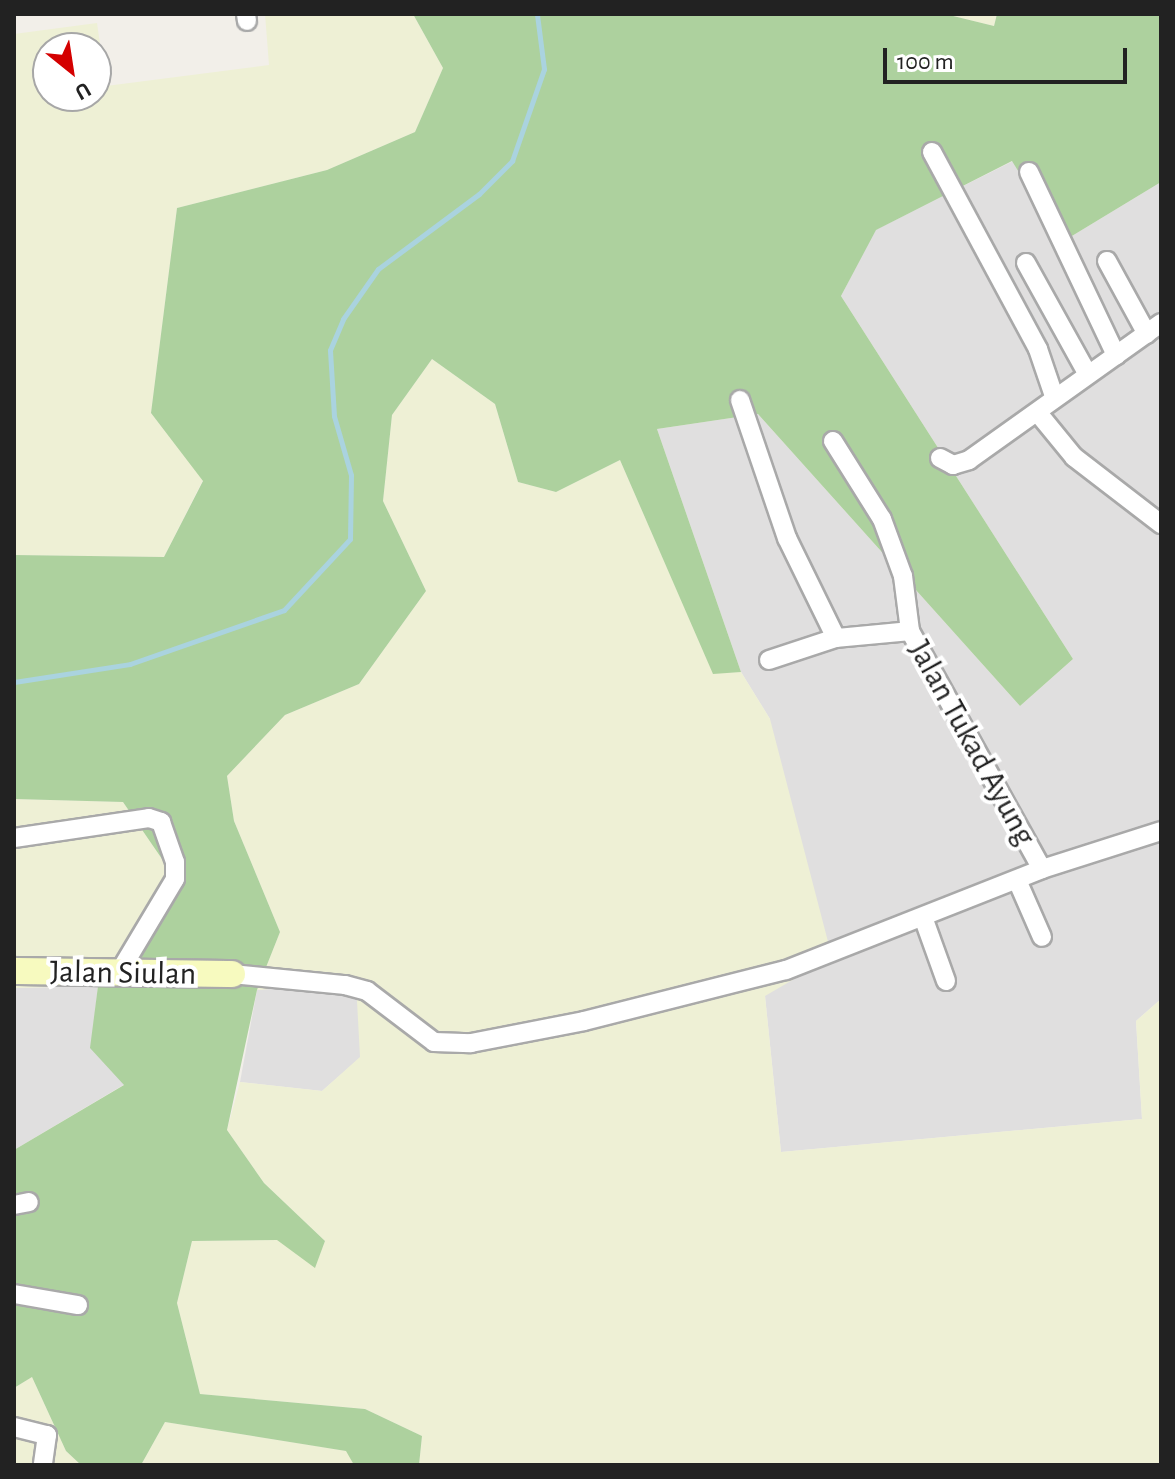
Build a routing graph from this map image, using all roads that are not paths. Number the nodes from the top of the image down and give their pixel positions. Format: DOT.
graph roads {
  1 [pos="932,152"];
  2 [pos="1029,172"];
  3 [pos="1107,261"];
  4 [pos="1026,263"];
  5 [pos="1154,328"];
  6 [pos="1116,355"];
  7 [pos="1087,373"];
  8 [pos="1054,396"];
  9 [pos="740,400"];
  10 [pos="1038,413"];
  11 [pos="833,441"];
  12 [pos="940,458"];
  13 [pos="1161,524"];
  14 [pos="910,631"];
  15 [pos="836,638"];
  16 [pos="769,660"];
  17 [pos="1161,831"];
  18 [pos="14,838"];
  19 [pos="1042,869"];
  20 [pos="1017,880"];
  21 [pos="923,917"];
  22 [pos="1042,937"];
  23 [pos="14,971"];
  24 [pos="120,971"];
  25 [pos="232,974"];
  26 [pos="946,981"];
  27 [pos="14,1294"];
  28 [pos="78,1305"];
  29 [pos="14,1427"];
  30 [pos="43,1465"];
  1 -- 8 [label="street"];
  2 -- 6 [label="street"];
  3 -- 5 [label="street"];
  4 -- 7 [label="street"];
  5 -- 6 [label="street"];
  6 -- 7 [label="street"];
  7 -- 8 [label="street"];
  8 -- 10 [label="street"];
  9 -- 15 [label="street"];
  10 -- 12 [label="street"];
  10 -- 13 [label="street"];
  11 -- 14 [label="street, Jalan Tukad Ayung"];
  14 -- 15 [label="street"];
  14 -- 19 [label="street, Jalan Tukad Ayung"];
  15 -- 16 [label="street"];
  17 -- 19 [label="street"];
  18 -- 24 [label="street"];
  19 -- 20 [label="street"];
  20 -- 21 [label="street"];
  20 -- 22 [label="street"];
  21 -- 25 [label="street"];
  21 -- 26 [label="street"];
  23 -- 24 [label="street, Jalan Siulan"];
  24 -- 25 [label="street, Jalan Siulan"];
  27 -- 28 [label="street"];
  29 -- 30 [label="street"];
}
